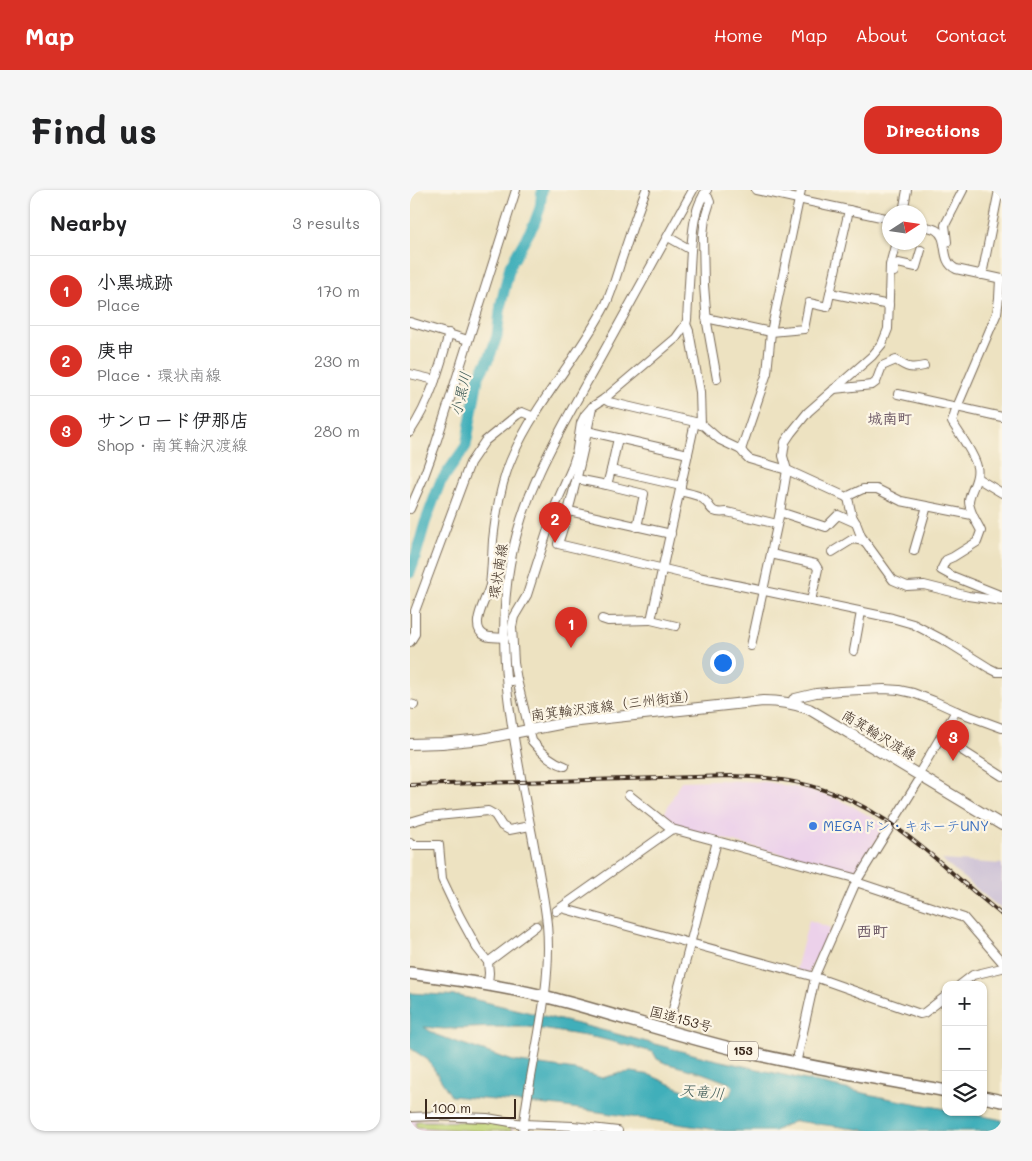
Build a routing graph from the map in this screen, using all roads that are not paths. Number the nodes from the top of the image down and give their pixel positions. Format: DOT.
graph roads {
  1 [pos="516,190"];
  2 [pos="646,190"];
  3 [pos="693,190"];
  4 [pos="756,190"];
  5 [pos="802,190"];
  6 [pos="907,190"];
  7 [pos="963,190"];
  8 [pos="999,190"];
  9 [pos="705,192"];
  10 [pos="800,199"];
  11 [pos="904,205"];
  12 [pos="849,210"];
  13 [pos="882,217"];
  14 [pos="927,227"];
  15 [pos="668,237"];
  16 [pos="691,250"];
  17 [pos="894,250"];
  18 [pos="921,250"];
  19 [pos="945,253"];
  20 [pos="982,275"];
  21 [pos="1001,279"];
  22 [pos="830,293"];
  23 [pos="890,295"];
  24 [pos="889,305"];
  25 [pos="706,318"];
  26 [pos="410,322"];
  27 [pos="686,324"];
  28 [pos="771,332"];
  29 [pos="449,333"];
  30 [pos="468,340"];
  31 [pos="924,366"];
  32 [pos="410,374"];
  33 [pos="717,379"];
  34 [pos="435,380"];
  35 [pos="834,389"];
  36 [pos="898,394"];
  37 [pos="604,399"];
  38 [pos="592,407"];
  39 [pos="956,407"];
  40 [pos="534,417"];
  41 [pos="1002,417"];
  42 [pos="698,423"];
  43 [pos="588,431"];
  44 [pos="410,432"];
  45 [pos="618,438"];
  46 [pos="741,450"];
  47 [pos="688,454"];
  48 [pos="610,470"];
  49 [pos="787,470"];
  50 [pos="647,478"];
  51 [pos="977,478"];
  52 [pos="577,479"];
  53 [pos="607,485"];
  54 [pos="680,488"];
  55 [pos="1002,493"];
  56 [pos="644,494"];
  57 [pos="846,497"];
  58 [pos="927,506"];
  59 [pos="410,509"];
  60 [pos="569,511"];
  61 [pos="780,512"];
  62 [pos="972,515"];
  63 [pos="856,523"];
  64 [pos="777,524"];
  65 [pos="637,527"];
  66 [pos="671,534"];
  67 [pos="864,541"];
  68 [pos="914,551"];
  69 [pos="832,552"];
  70 [pos="771,554"];
  71 [pos="663,568"];
  72 [pos="763,590"];
  73 [pos="1002,596"];
  74 [pos="811,601"];
  75 [pos="1002,601"];
  76 [pos="862,612"];
  77 [pos="602,619"];
  78 [pos="650,620"];
  79 [pos="676,626"];
  80 [pos="505,638"];
  81 [pos="410,642"];
  82 [pos="751,646"];
  83 [pos="854,651"];
  84 [pos="1002,672"];
  85 [pos="517,680"];
  86 [pos="506,682"];
  87 [pos="792,703"];
  88 [pos="956,711"];
  89 [pos="1002,728"];
  90 [pos="528,730"];
  91 [pos="513,733"];
  92 [pos="941,736"];
  93 [pos="410,744"];
  94 [pos="566,766"];
  95 [pos="920,776"];
  96 [pos="1002,776"];
  97 [pos="629,795"];
  98 [pos="410,822"];
  99 [pos="1002,825"];
  100 [pos="530,826"];
  101 [pos="672,829"];
  102 [pos="717,841"];
  103 [pos="410,843"];
  104 [pos="858,880"];
  105 [pos="536,926"];
  106 [pos="690,943"];
  107 [pos="488,962"];
  108 [pos="1002,962"];
  109 [pos="1002,968"];
  110 [pos="410,973"];
  111 [pos="815,977"];
  112 [pos="965,981"];
  113 [pos="488,984"];
  114 [pos="544,996"];
  115 [pos="942,999"];
  116 [pos="671,1017"];
  117 [pos="796,1064"];
  118 [pos="942,1090"];
  119 [pos="987,1098"];
  120 [pos="1002,1101"];
  121 [pos="410,1117"];
  122 [pos="523,1125"];
  123 [pos="602,1130"];
  124 [pos="618,1131"];
  1 -- 30 [label="street"];
  2 -- 40 [label="street"];
  3 -- 15 [label="street, 環状南線"];
  4 -- 10 [label="street"];
  5 -- 10 [label="street"];
  6 -- 11 [label="street"];
  7 -- 19 [label="street"];
  8 -- 20 [label="street"];
  9 -- 16 [label="street"];
  9 -- 25 [label="street"];
  10 -- 12 [label="street"];
  10 -- 28 [label="street"];
  12 -- 13 [label="street"];
  12 -- 22 [label="street"];
  14 -- 19 [label="street"];
  15 -- 16 [label="street"];
  15 -- 80 [label="street, 環状南線"];
  16 -- 27 [label="street"];
  17 -- 23 [label="street"];
  18 -- 23 [label="street"];
  19 -- 20 [label="street"];
  20 -- 21 [label="street"];
  21 -- 39 [label="street"];
  22 -- 24 [label="street"];
  22 -- 28 [label="street"];
  23 -- 24 [label="street"];
  24 -- 35 [label="street"];
  25 -- 28 [label="street"];
  25 -- 33 [label="street"];
  26 -- 29 [label="street"];
  27 -- 37 [label="street"];
  27 -- 42 [label="street"];
  28 -- 46 [label="street"];
  29 -- 30 [label="street"];
  29 -- 34 [label="street"];
  30 -- 59 [label="street"];
  31 -- 35 [label="street"];
  32 -- 34 [label="street"];
  34 -- 44 [label="street"];
  35 -- 49 [label="street"];
  36 -- 39 [label="street"];
  37 -- 38 [label="street"];
  37 -- 42 [label="street"];
  38 -- 43 [label="street"];
  38 -- 85 [label="street"];
  39 -- 41 [label="street"];
  39 -- 51 [label="street"];
  40 -- 80 [label="street"];
  40 -- 81 [label="street"];
  42 -- 46 [label="street"];
  42 -- 47 [label="street"];
  43 -- 45 [label="street"];
  43 -- 52 [label="street"];
  45 -- 47 [label="street"];
  45 -- 48 [label="street"];
  46 -- 49 [label="street"];
  47 -- 54 [label="street"];
  48 -- 50 [label="street"];
  48 -- 53 [label="street"];
  49 -- 57 [label="street"];
  49 -- 61 [label="street"];
  50 -- 54 [label="street"];
  50 -- 56 [label="street"];
  51 -- 55 [label="street"];
  51 -- 62 [label="street"];
  52 -- 53 [label="street"];
  52 -- 60 [label="street"];
  53 -- 56 [label="street"];
  54 -- 64 [label="street"];
  54 -- 66 [label="street"];
  56 -- 65 [label="street"];
  57 -- 58 [label="street"];
  57 -- 63 [label="street"];
  58 -- 62 [label="street"];
  58 -- 68 [label="street"];
  60 -- 65 [label="street"];
  60 -- 71 [label="street"];
  61 -- 63 [label="street"];
  61 -- 64 [label="street"];
  62 -- 73 [label="street"];
  63 -- 67 [label="street"];
  64 -- 70 [label="street"];
  65 -- 66 [label="street"];
  66 -- 71 [label="street"];
  67 -- 69 [label="street"];
  67 -- 75 [label="street"];
  70 -- 72 [label="street"];
  70 -- 74 [label="street"];
  71 -- 72 [label="street"];
  71 -- 78 [label="street"];
  72 -- 74 [label="street"];
  72 -- 82 [label="street"];
  74 -- 76 [label="street"];
  76 -- 83 [label="street"];
  76 -- 84 [label="street"];
  77 -- 78 [label="street"];
  78 -- 79 [label="street"];
  80 -- 86 [label="street, 環状南線"];
  85 -- 86 [label="street"];
  85 -- 90 [label="street"];
  86 -- 91 [label="street, 環状南線"];
  87 -- 88 [label="street"];
  87 -- 90 [label="main road, 南箕輪沢渡線（三州街道）"];
  87 -- 95 [label="main road, 南箕輪沢渡線"];
  88 -- 89 [label="street"];
  88 -- 92 [label="street"];
  90 -- 91 [label="main road, 南箕輪沢渡線（三州街道）"];
  90 -- 94 [label="street"];
  91 -- 93 [label="main road, 南箕輪沢渡線（三州街道）"];
  91 -- 100 [label="street, 環状南線"];
  92 -- 95 [label="street"];
  92 -- 96 [label="street"];
  95 -- 99 [label="main road, 南箕輪沢渡線"];
  95 -- 104 [label="street"];
  97 -- 101 [label="street"];
  98 -- 100 [label="street"];
  100 -- 114 [label="street, 環状南線"];
  101 -- 102 [label="street"];
  101 -- 106 [label="street"];
  102 -- 104 [label="street"];
  102 -- 106 [label="street"];
  103 -- 107 [label="street"];
  104 -- 108 [label="street"];
  104 -- 111 [label="street"];
  105 -- 107 [label="street"];
  106 -- 111 [label="street"];
  106 -- 116 [label="street"];
  107 -- 113 [label="street"];
  109 -- 112 [label="street"];
  110 -- 113 [label="highway, 国道153号 / 153"];
  111 -- 115 [label="street"];
  111 -- 117 [label="street"];
  113 -- 114 [label="highway, 国道153号 / 153"];
  114 -- 117 [label="highway, 国道153号 / 153"];
  114 -- 122 [label="street, 環状南線"];
  117 -- 118 [label="highway, 国道153号 / 153"];
  119 -- 120 [label="highway"];
  121 -- 122 [label="street"];
  122 -- 123 [label="street"];
  123 -- 124 [label="street"];
}
